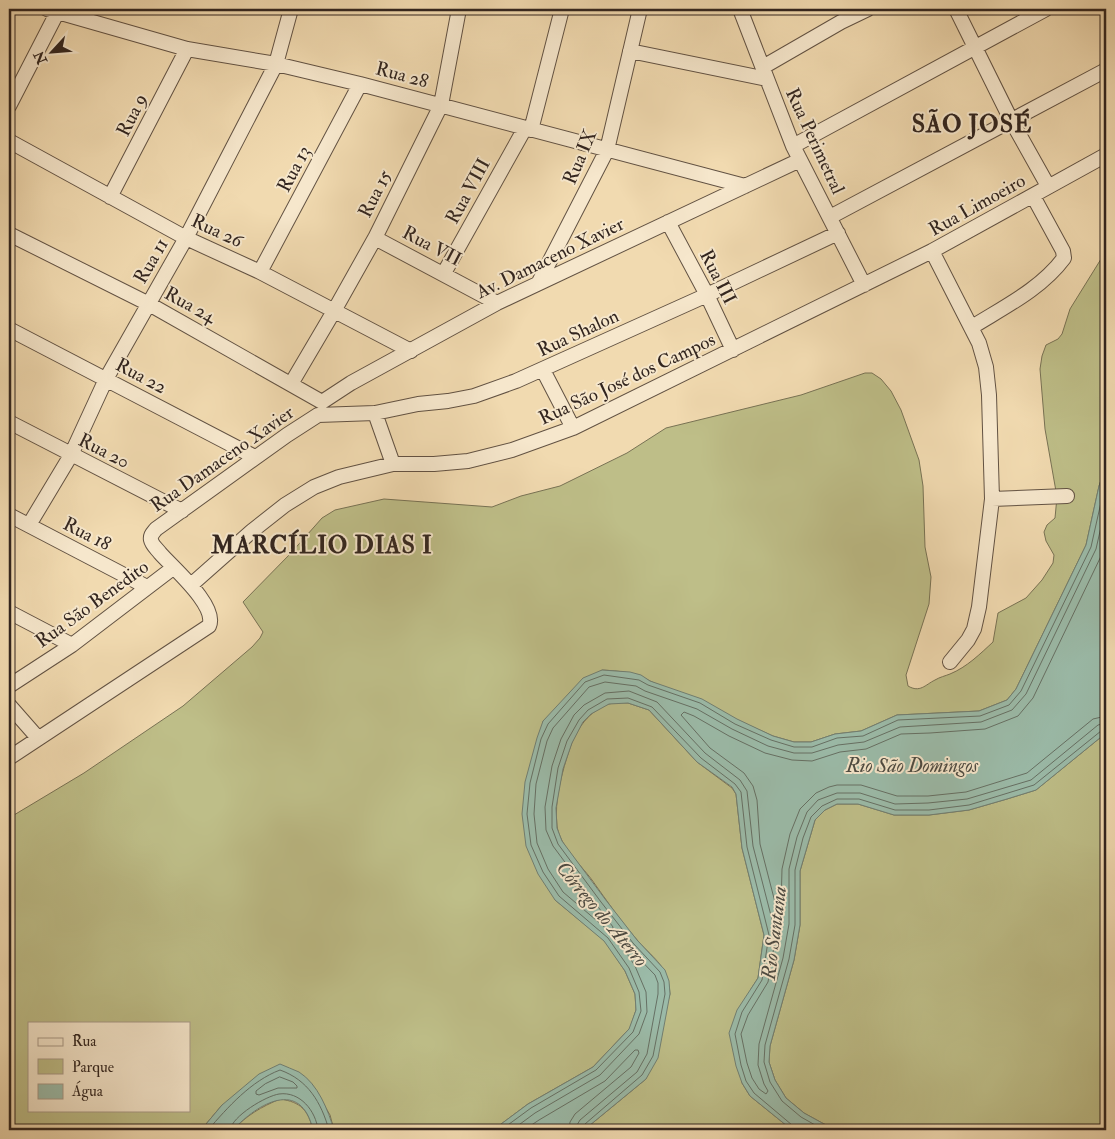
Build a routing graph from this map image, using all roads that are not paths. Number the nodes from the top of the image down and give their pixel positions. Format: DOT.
graph roads {
  1 [pos="292,9"];
  2 [pos="459,9"];
  3 [pos="562,9"];
  4 [pos="640,9"];
  5 [pos="740,9"];
  6 [pos="868,9"];
  7 [pos="956,9"];
  8 [pos="1046,9"];
  9 [pos="55,10"];
  10 [pos="975,46"];
  11 [pos="187,49"];
  12 [pos="630,51"];
  13 [pos="276,64"];
  14 [pos="1106,70"];
  15 [pos="765,73"];
  16 [pos="360,84"];
  17 [pos="442,105"];
  18 [pos="9,106"];
  19 [pos="1011,120"];
  20 [pos="528,129"];
  21 [pos="9,140"];
  22 [pos="793,146"];
  23 [pos="608,150"];
  24 [pos="1106,155"];
  25 [pos="800,160"];
  26 [pos="746,186"];
  27 [pos="1048,186"];
  28 [pos="1033,196"];
  29 [pos="110,197"];
  30 [pos="830,217"];
  31 [pos="668,222"];
  32 [pos="838,233"];
  33 [pos="186,238"];
  34 [pos="375,238"];
  35 [pos="10,239"];
  36 [pos="932,251"];
  37 [pos="260,272"];
  38 [pos="444,273"];
  39 [pos="539,282"];
  40 [pos="864,285"];
  41 [pos="707,295"];
  42 [pos="497,303"];
  43 [pos="149,304"];
  44 [pos="334,312"];
  45 [pos="972,327"];
  46 [pos="9,329"];
  47 [pos="733,350"];
  48 [pos="411,351"];
  49 [pos="543,370"];
  50 [pos="106,379"];
  51 [pos="291,384"];
  52 [pos="320,408"];
  53 [pos="375,413"];
  54 [pos="9,422"];
  55 [pos="572,428"];
  56 [pos="71,455"];
  57 [pos="255,457"];
  58 [pos="393,464"];
  59 [pos="1067,496"];
  60 [pos="992,499"];
  61 [pos="182,511"];
  62 [pos="9,515"];
  63 [pos="29,525"];
  64 [pos="172,568"];
  65 [pos="191,585"];
  66 [pos="147,587"];
  67 [pos="9,612"];
  68 [pos="72,645"];
  69 [pos="950,662"];
  70 [pos="9,686"];
  71 [pos="9,704"];
  72 [pos="38,738"];
  73 [pos="9,758"];
  1 -- 13 [label="street, Rua 11"];
  2 -- 17 [label="street, Rua 15"];
  3 -- 20 [label="street, Rua VIII"];
  4 -- 12 [label="street, Rua IX"];
  5 -- 15 [label="street, Rua Perimetral"];
  6 -- 15 [label="street"];
  7 -- 10 [label="street"];
  8 -- 10 [label="street"];
  9 -- 11 [label="street, Rua 28"];
  9 -- 18 [label="street"];
  10 -- 19 [label="street"];
  10 -- 22 [label="street"];
  11 -- 13 [label="street, Rua 28"];
  11 -- 29 [label="street, Rua 9"];
  12 -- 15 [label="street"];
  12 -- 23 [label="street, Rua IX"];
  13 -- 16 [label="street, Rua 28"];
  13 -- 33 [label="street, Rua 11"];
  14 -- 19 [label="street"];
  15 -- 22 [label="street, Rua Perimetral"];
  16 -- 17 [label="street, Rua 28"];
  16 -- 37 [label="street, Rua 13"];
  17 -- 20 [label="street, Rua 28"];
  17 -- 34 [label="street, Rua 15"];
  19 -- 27 [label="street"];
  19 -- 30 [label="street"];
  20 -- 23 [label="street, Rua 28"];
  20 -- 38 [label="street, Rua VIII"];
  21 -- 29 [label="street, Rua 26"];
  22 -- 25 [label="street, Rua Perimetral"];
  23 -- 26 [label="street, Rua 28"];
  23 -- 39 [label="street, Rua IX"];
  24 -- 27 [label="street, Rua Limoeiro"];
  25 -- 26 [label="street, Av. Damaceno Xavier"];
  25 -- 30 [label="street, Rua Perimetral"];
  26 -- 31 [label="street, Av. Damaceno Xavier"];
  27 -- 28 [label="street, Rua Limoeiro"];
  28 -- 36 [label="street, Rua Limoeiro"];
  28 -- 45 [label="street"];
  29 -- 33 [label="street, Rua 26"];
  30 -- 32 [label="street, Rua Perimetral"];
  31 -- 39 [label="street, Av. Damaceno Xavier"];
  31 -- 41 [label="street, Rua III"];
  32 -- 40 [label="street, Rua Perimetral"];
  32 -- 41 [label="street, Rua Shalon"];
  33 -- 37 [label="street, Rua 26"];
  33 -- 43 [label="street, Rua 11"];
  34 -- 38 [label="street, Rua VII"];
  34 -- 44 [label="street, Rua 15"];
  35 -- 43 [label="street, Rua 24"];
  36 -- 40 [label="street, Rua Limoeiro"];
  36 -- 45 [label="street"];
  37 -- 44 [label="street, Rua 26"];
  38 -- 42 [label="street, Rua VII"];
  39 -- 42 [label="street, Av. Damaceno Xavier"];
  40 -- 47 [label="street, Rua São José dos Campos"];
  41 -- 47 [label="street, Rua III"];
  41 -- 49 [label="street, Rua Shalon"];
  42 -- 48 [label="street, Av. Damaceno Xavier"];
  43 -- 50 [label="street, Rua 11"];
  43 -- 51 [label="street, Rua 24"];
  44 -- 48 [label="street, Rua 26"];
  44 -- 51 [label="street, Rua 15"];
  45 -- 60 [label="street"];
  46 -- 50 [label="street, Rua 22"];
  47 -- 55 [label="street, Rua São José dos Campos"];
  48 -- 52 [label="street, Av. Damaceno Xavier"];
  49 -- 53 [label="street, Rua Shalon"];
  49 -- 55 [label="street"];
  50 -- 56 [label="street, Rua 11"];
  50 -- 57 [label="street, Rua 22"];
  51 -- 52 [label="street, Rua 24"];
  52 -- 53 [label="street, Rua Shalon"];
  52 -- 57 [label="street, Rua Damaceno Xavier"];
  53 -- 58 [label="street"];
  54 -- 56 [label="street, Rua 20"];
  55 -- 58 [label="street, Rua São José dos Campos"];
  56 -- 61 [label="street, Rua 20"];
  56 -- 63 [label="street, Rua 11"];
  57 -- 61 [label="street, Rua Damaceno Xavier"];
  58 -- 65 [label="street, Rua São José dos Campos"];
  59 -- 60 [label="street"];
  60 -- 69 [label="street"];
  61 -- 64 [label="street, Rua Damaceno Xavier"];
  62 -- 63 [label="street, Rua 18"];
  63 -- 66 [label="street, Rua 18"];
  64 -- 65 [label="street"];
  64 -- 66 [label="street, Rua São Benedito"];
  65 -- 72 [label="street"];
  66 -- 68 [label="street, Rua São Benedito"];
  67 -- 68 [label="street"];
  68 -- 70 [label="street, Rua São Benedito"];
  71 -- 72 [label="street"];
  72 -- 73 [label="street"];
}
